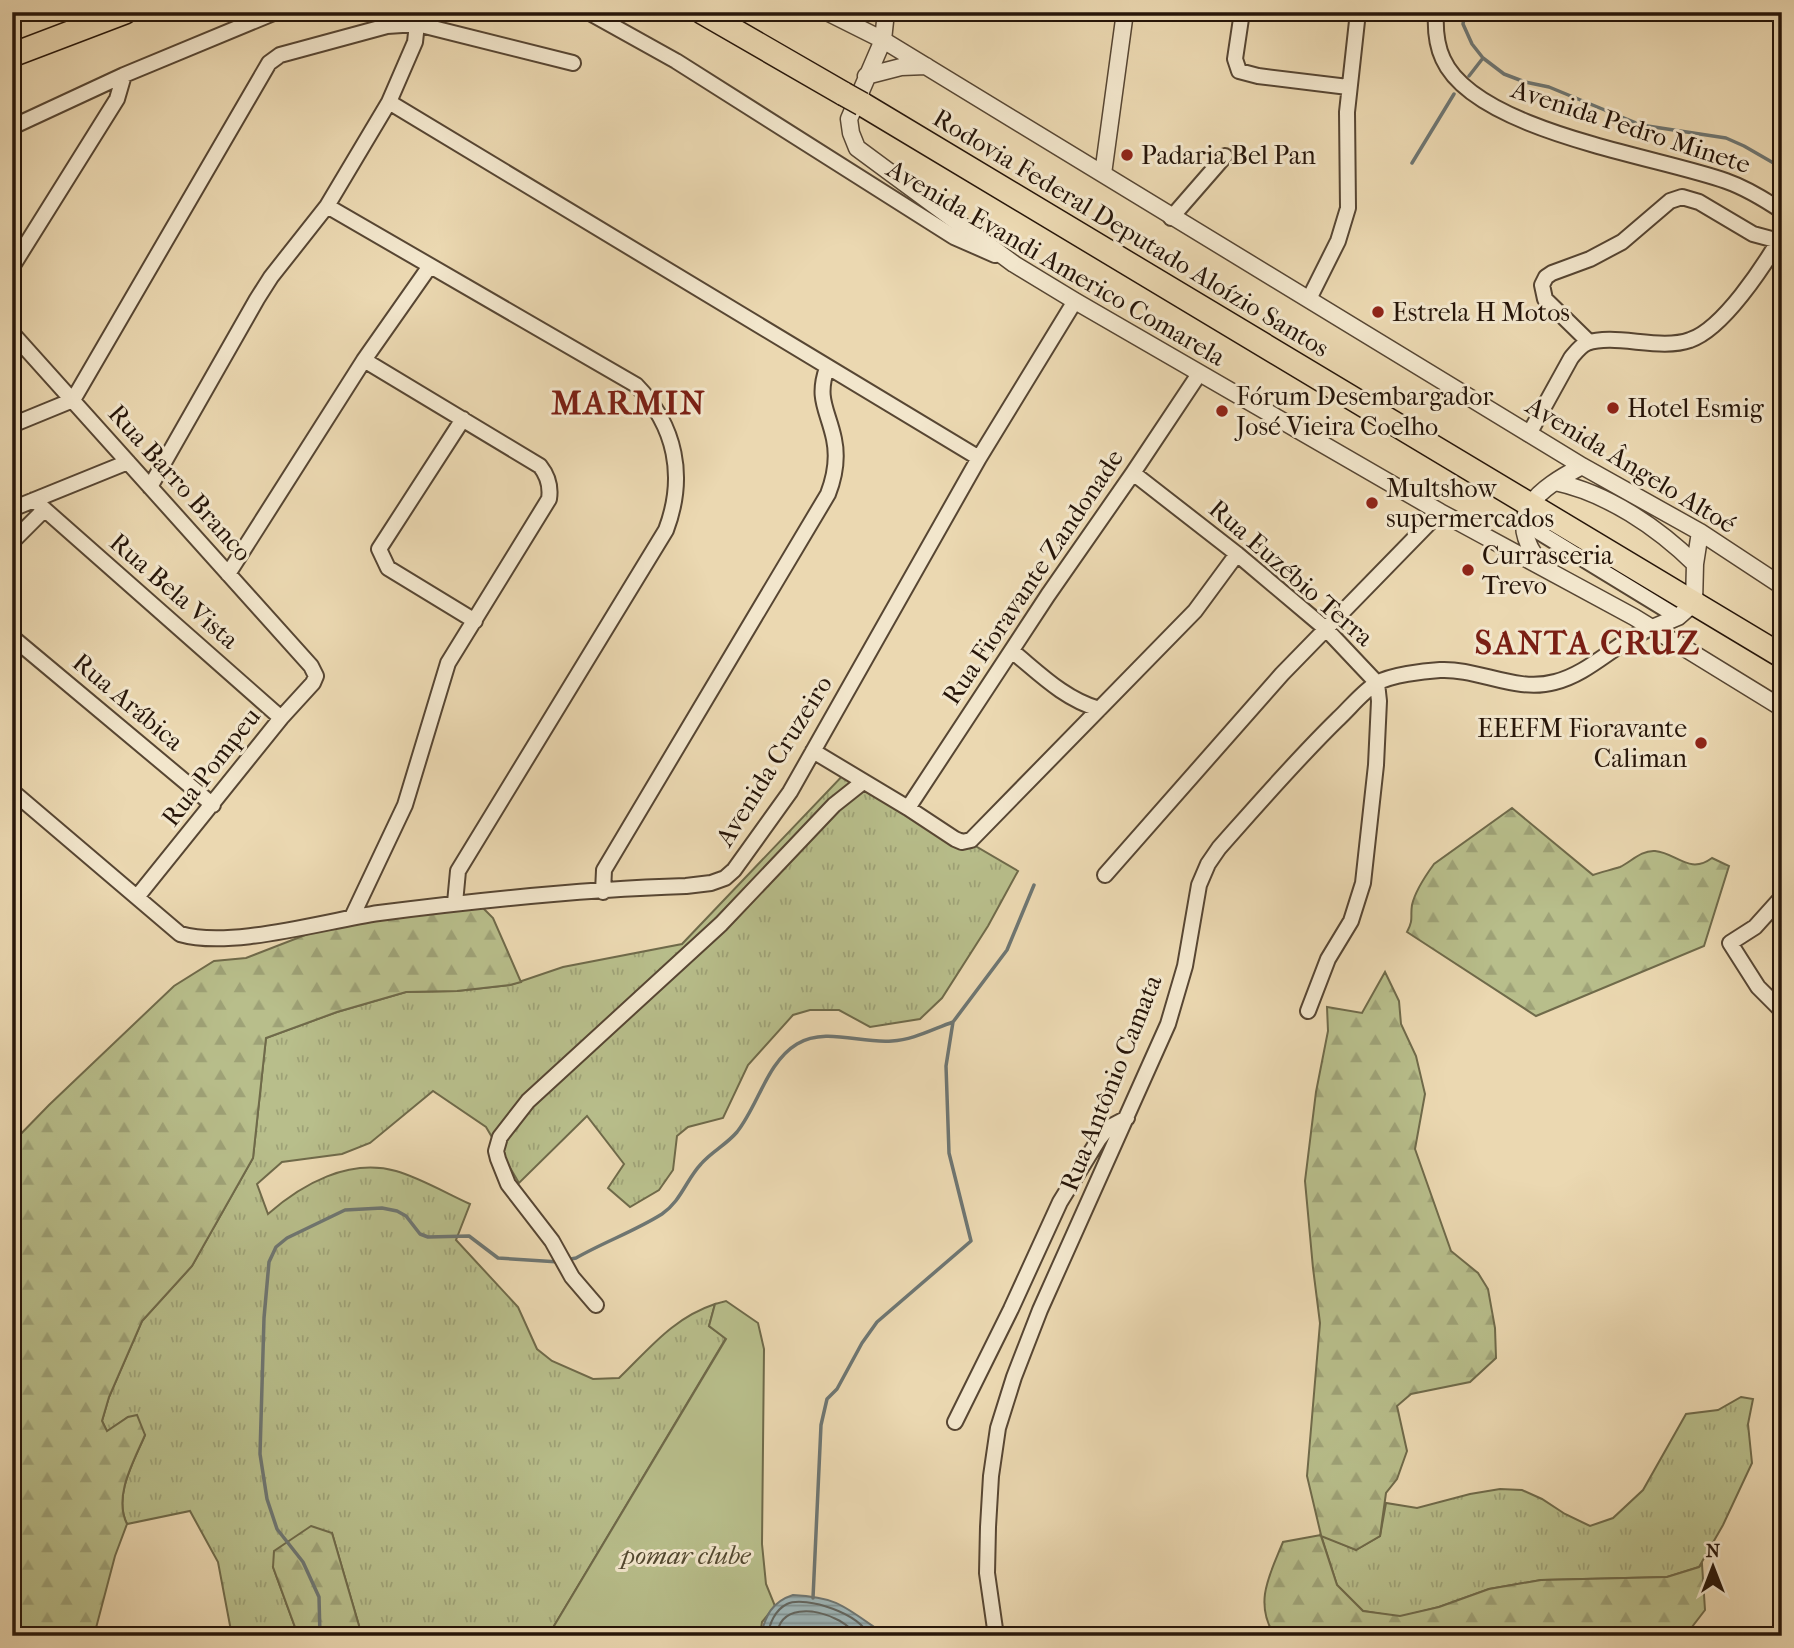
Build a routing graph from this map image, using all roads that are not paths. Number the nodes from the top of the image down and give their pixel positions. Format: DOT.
graph roads {
  1 [pos="125,12"];
  2 [pos="276,12"];
  3 [pos="588,12"];
  4 [pos="702,12"];
  5 [pos="827,12"];
  6 [pos="886,12"];
  7 [pos="1125,12"];
  8 [pos="1242,12"];
  9 [pos="1358,12"];
  10 [pos="1436,12"];
  11 [pos="417,24"];
  12 [pos="850,24"];
  13 [pos="883,40"];
  14 [pos="12,55"];
  15 [pos="573,63"];
  16 [pos="926,66"];
  17 [pos="869,70"];
  18 [pos="124,75"];
  19 [pos="1348,87"];
  20 [pos="390,102"];
  21 [pos="852,106"];
  22 [pos="12,127"];
  23 [pos="1225,156"];
  24 [pos="1103,174"];
  25 [pos="327,206"];
  26 [pos="1782,211"];
  27 [pos="1171,218"];
  28 [pos="1780,238"];
  29 [pos="1014,264"];
  30 [pos="430,266"];
  31 [pos="12,267"];
  32 [pos="1309,299"];
  33 [pos="1075,301"];
  34 [pos="12,333"];
  35 [pos="1589,342"];
  36 [pos="364,360"];
  37 [pos="827,368"];
  38 [pos="1199,374"];
  39 [pos="72,400"];
  40 [pos="463,419"];
  41 [pos="12,425"];
  42 [pos="1529,434"];
  43 [pos="979,458"];
  44 [pos="128,463"];
  45 [pos="1583,466"];
  46 [pos="1133,473"];
  47 [pos="1555,482"];
  48 [pos="150,487"];
  49 [pos="39,505"];
  50 [pos="12,509"];
  51 [pos="1440,512"];
  52 [pos="1527,514"];
  53 [pos="1700,532"];
  54 [pos="12,542"];
  55 [pos="1237,554"];
  56 [pos="1695,564"];
  57 [pos="1543,566"];
  58 [pos="228,574"];
  59 [pos="1782,586"];
  60 [pos="1686,610"];
  61 [pos="474,621"];
  62 [pos="1652,628"];
  63 [pos="1326,629"];
  64 [pos="12,637"];
  65 [pos="1012,651"];
  66 [pos="1782,656"];
  67 [pos="311,666"];
  68 [pos="1377,683"];
  69 [pos="1081,704"];
  70 [pos="1782,708"];
  71 [pos="1099,709"];
  72 [pos="281,718"];
  73 [pos="1086,722"];
  74 [pos="813,751"];
  75 [pos="863,782"];
  76 [pos="12,791"];
  77 [pos="213,805"];
  78 [pos="908,808"];
  79 [pos="1105,875"];
  80 [pos="603,892"];
  81 [pos="1782,897"];
  82 [pos="137,898"];
  83 [pos="455,903"];
  84 [pos="352,917"];
  85 [pos="1308,1011"];
  86 [pos="1782,1011"];
  87 [pos="1128,1118"];
  88 [pos="596,1305"];
  89 [pos="955,1422"];
  90 [pos="996,1636"];
  1 -- 14 [label="highway"];
  2 -- 18 [label="street"];
  3 -- 29 [label="street, Avenida Evandi Americo Comarela"];
  4 -- 21 [label="highway, Rodovia Federal Deputado Aloízio Santos"];
  5 -- 12 [label="street, Avenida Ângelo Altoé"];
  6 -- 13 [label="street"];
  7 -- 24 [label="street"];
  8 -- 19 [label="street"];
  9 -- 19 [label="street"];
  10 -- 26 [label="street, Avenida Pedro Minete"];
  11 -- 15 [label="street"];
  11 -- 20 [label="street"];
  11 -- 39 [label="street"];
  12 -- 13 [label="street, Avenida Ângelo Altoé"];
  12 -- 17 [label="street"];
  13 -- 16 [label="street, Avenida Ângelo Altoé"];
  13 -- 17 [label="street"];
  16 -- 17 [label="street"];
  16 -- 24 [label="street, Avenida Ângelo Altoé"];
  17 -- 21 [label="street"];
  18 -- 22 [label="street"];
  18 -- 31 [label="street"];
  19 -- 32 [label="street"];
  20 -- 25 [label="street"];
  20 -- 37 [label="street"];
  21 -- 29 [label="street"];
  21 -- 52 [label="highway, Rodovia Federal Deputado Aloízio Santos"];
  23 -- 27 [label="street"];
  24 -- 27 [label="street, Avenida Ângelo Altoé"];
  25 -- 30 [label="street"];
  25 -- 48 [label="street"];
  27 -- 32 [label="street, Avenida Ângelo Altoé"];
  28 -- 35 [label="street"];
  28 -- 35 [label="street"];
  29 -- 33 [label="street, Avenida Evandi Americo Comarela"];
  30 -- 36 [label="street"];
  30 -- 83 [label="street"];
  32 -- 42 [label="street, Avenida Ângelo Altoé"];
  33 -- 38 [label="street, Avenida Evandi Americo Comarela"];
  33 -- 43 [label="street, Avenida Cruzeiro"];
  34 -- 39 [label="street, Rua Barro Branco"];
  35 -- 42 [label="street"];
  36 -- 40 [label="street"];
  36 -- 58 [label="street"];
  37 -- 43 [label="street"];
  37 -- 80 [label="street"];
  38 -- 46 [label="street, Rua Fioravante Zandonade"];
  38 -- 51 [label="street, Avenida Evandi Americo Comarela"];
  39 -- 41 [label="street"];
  39 -- 44 [label="street, Rua Barro Branco"];
  40 -- 61 [label="street"];
  40 -- 61 [label="street"];
  42 -- 45 [label="street, Avenida Ângelo Altoé"];
  43 -- 74 [label="street, Avenida Cruzeiro"];
  44 -- 48 [label="street, Rua Barro Branco"];
  44 -- 49 [label="street"];
  45 -- 47 [label="street"];
  45 -- 53 [label="street, Avenida Ângelo Altoé"];
  46 -- 55 [label="street, Rua Euzébio Terra"];
  46 -- 65 [label="street, Rua Fioravante Zandonade"];
  47 -- 52 [label="street"];
  47 -- 56 [label="street"];
  48 -- 58 [label="street, Rua Barro Branco"];
  49 -- 50 [label="street"];
  49 -- 54 [label="street"];
  49 -- 72 [label="street, Rua Bela Vista"];
  51 -- 57 [label="street, Avenida Evandi Americo Comarela"];
  51 -- 63 [label="street"];
  52 -- 57 [label="street"];
  52 -- 60 [label="highway, Rodovia Federal Deputado Aloízio Santos"];
  53 -- 56 [label="street"];
  53 -- 59 [label="street, Avenida Ângelo Altoé"];
  55 -- 63 [label="street, Rua Euzébio Terra"];
  55 -- 71 [label="street"];
  56 -- 60 [label="street"];
  57 -- 62 [label="street, Avenida Evandi Americo Comarela"];
  58 -- 67 [label="street, Rua Barro Branco"];
  60 -- 62 [label="street"];
  60 -- 66 [label="highway, Rodovia Federal Deputado Aloízio Santos"];
  61 -- 84 [label="street"];
  62 -- 68 [label="street, Rua Antônio Camata"];
  62 -- 70 [label="street, Avenida Evandi Americo Comarela"];
  63 -- 68 [label="street, Rua Euzébio Terra"];
  63 -- 79 [label="street"];
  64 -- 77 [label="street, Rua Arábica"];
  65 -- 69 [label="street"];
  65 -- 78 [label="street, Rua Fioravante Zandonade"];
  67 -- 72 [label="street, Rua Pompeu"];
  68 -- 85 [label="street, Rua Euzébio Terra"];
  68 -- 87 [label="street, Rua Antônio Camata"];
  69 -- 71 [label="street"];
  69 -- 73 [label="street"];
  71 -- 73 [label="street"];
  72 -- 77 [label="street, Rua Pompeu"];
  73 -- 78 [label="street"];
  74 -- 75 [label="street"];
  74 -- 80 [label="street, Avenida Cruzeiro"];
  75 -- 78 [label="street"];
  75 -- 88 [label="street"];
  76 -- 82 [label="street"];
  77 -- 82 [label="street, Rua Pompeu"];
  80 -- 83 [label="street, Avenida Cruzeiro"];
  81 -- 86 [label="street"];
  82 -- 84 [label="street, Avenida Cruzeiro"];
  83 -- 84 [label="street, Avenida Cruzeiro"];
  87 -- 89 [label="street"];
  87 -- 90 [label="street, Rua Antônio Camata"];
}
